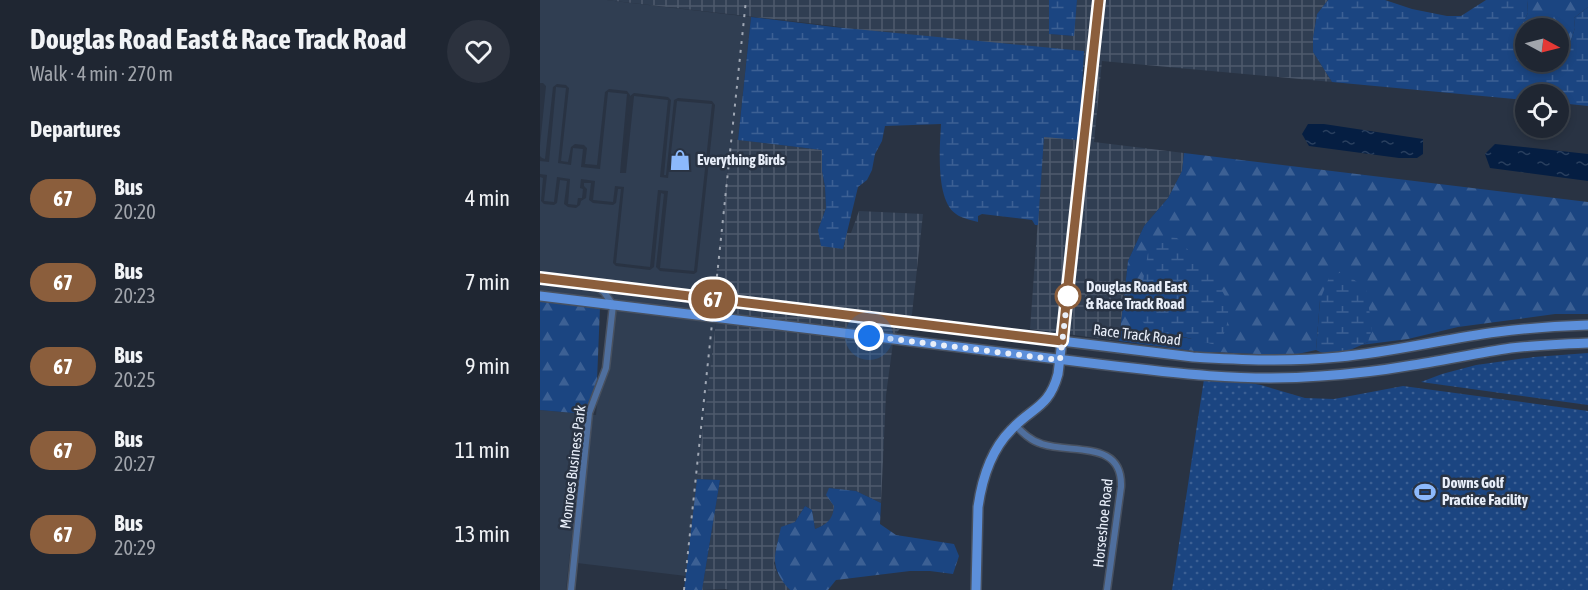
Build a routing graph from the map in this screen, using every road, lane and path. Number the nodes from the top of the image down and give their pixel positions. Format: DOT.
graph roads {
  1 [pos="1099,0"];
  2 [pos="541,279"];
  3 [pos="558,280"];
  4 [pos="594,285"];
  5 [pos="540,296"];
  6 [pos="567,300"];
  7 [pos="613,305"];
  8 [pos="1588,325"];
  9 [pos="1062,341"];
  10 [pos="1588,343"];
  11 [pos="1060,360"];
  12 [pos="1015,425"];
  13 [pos="570,590"];
  14 [pos="976,590"];
  15 [pos="1107,590"];
  1 -- 9 [label="main road"];
  2 -- 3 [label="main road, Race Track Road"];
  3 -- 4 [label="main road, Race Track Road"];
  3 -- 6 [label="main road"];
  4 -- 7 [label="street"];
  4 -- 9 [label="main road, Race Track Road"];
  5 -- 6 [label="main road"];
  6 -- 7 [label="main road"];
  7 -- 11 [label="main road"];
  7 -- 13 [label="street, Monroes Business Park"];
  8 -- 9 [label="main road, Race Track Road"];
  9 -- 11 [label="main road"];
  10 -- 11 [label="main road"];
  11 -- 12 [label="main road"];
  12 -- 14 [label="main road"];
  12 -- 15 [label="street, Horseshoe Road"];
}
